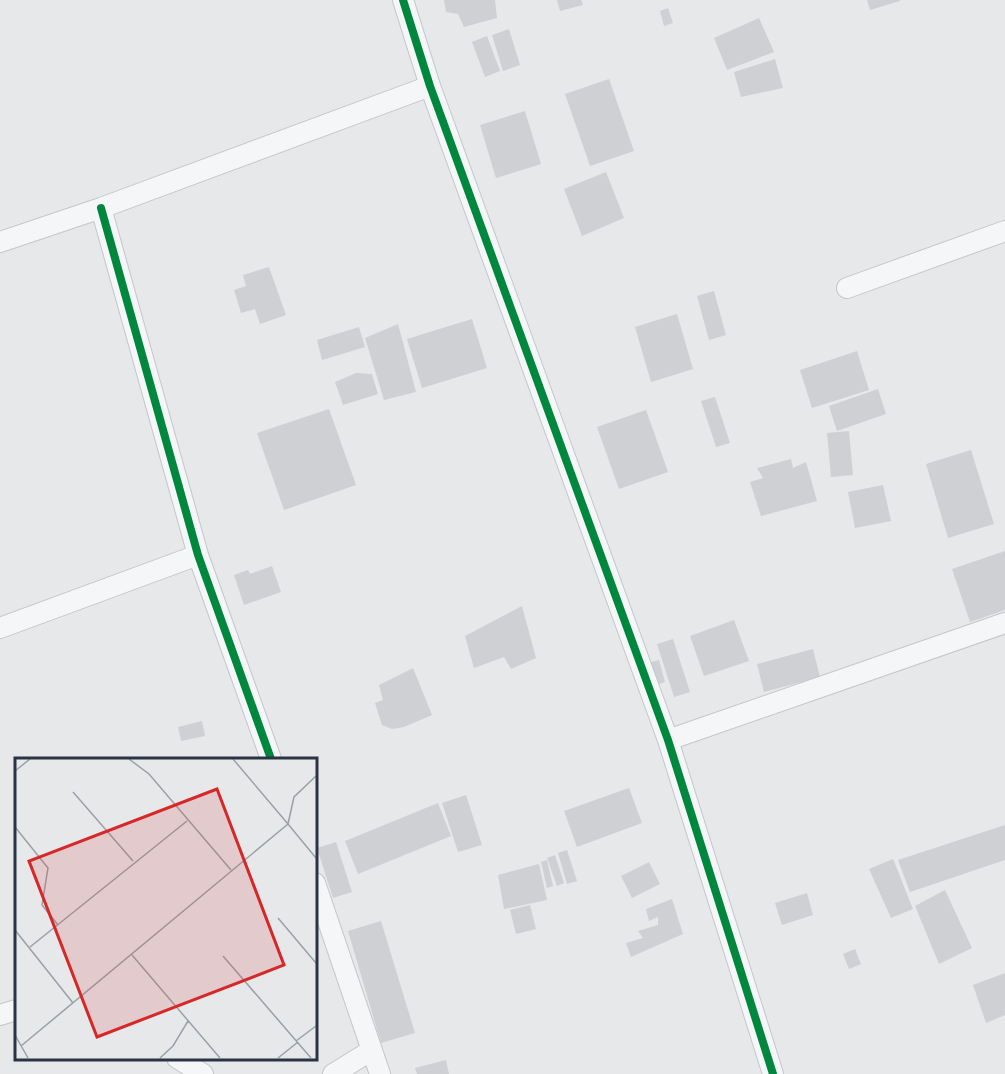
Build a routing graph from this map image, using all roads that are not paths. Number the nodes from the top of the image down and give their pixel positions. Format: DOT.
graph roads {
  1 [pos="403,0"];
  2 [pos="430,86"];
  3 [pos="101,208"];
  4 [pos="1005,231"];
  5 [pos="0,242"];
  6 [pos="847,288"];
  7 [pos="198,555"];
  8 [pos="1005,623"];
  9 [pos="0,628"];
  10 [pos="668,740"];
  11 [pos="271,758"];
  12 [pos="316,886"];
  13 [pos="15,1010"];
  14 [pos="0,1015"];
  15 [pos="372,1050"];
  16 [pos="179,1059"];
  17 [pos="202,1074"];
  18 [pos="333,1074"];
  19 [pos="380,1074"];
  20 [pos="773,1074"];
  1 -- 2 [label="street"];
  2 -- 3 [label="street"];
  2 -- 10 [label="street"];
  3 -- 5 [label="street"];
  3 -- 7 [label="street"];
  4 -- 6 [label="street"];
  7 -- 9 [label="street"];
  7 -- 11 [label="street"];
  8 -- 10 [label="street"];
  10 -- 20 [label="street"];
  12 -- 15 [label="street"];
  13 -- 14 [label="street"];
  15 -- 18 [label="street"];
  15 -- 19 [label="street"];
  16 -- 17 [label="street"];
}
